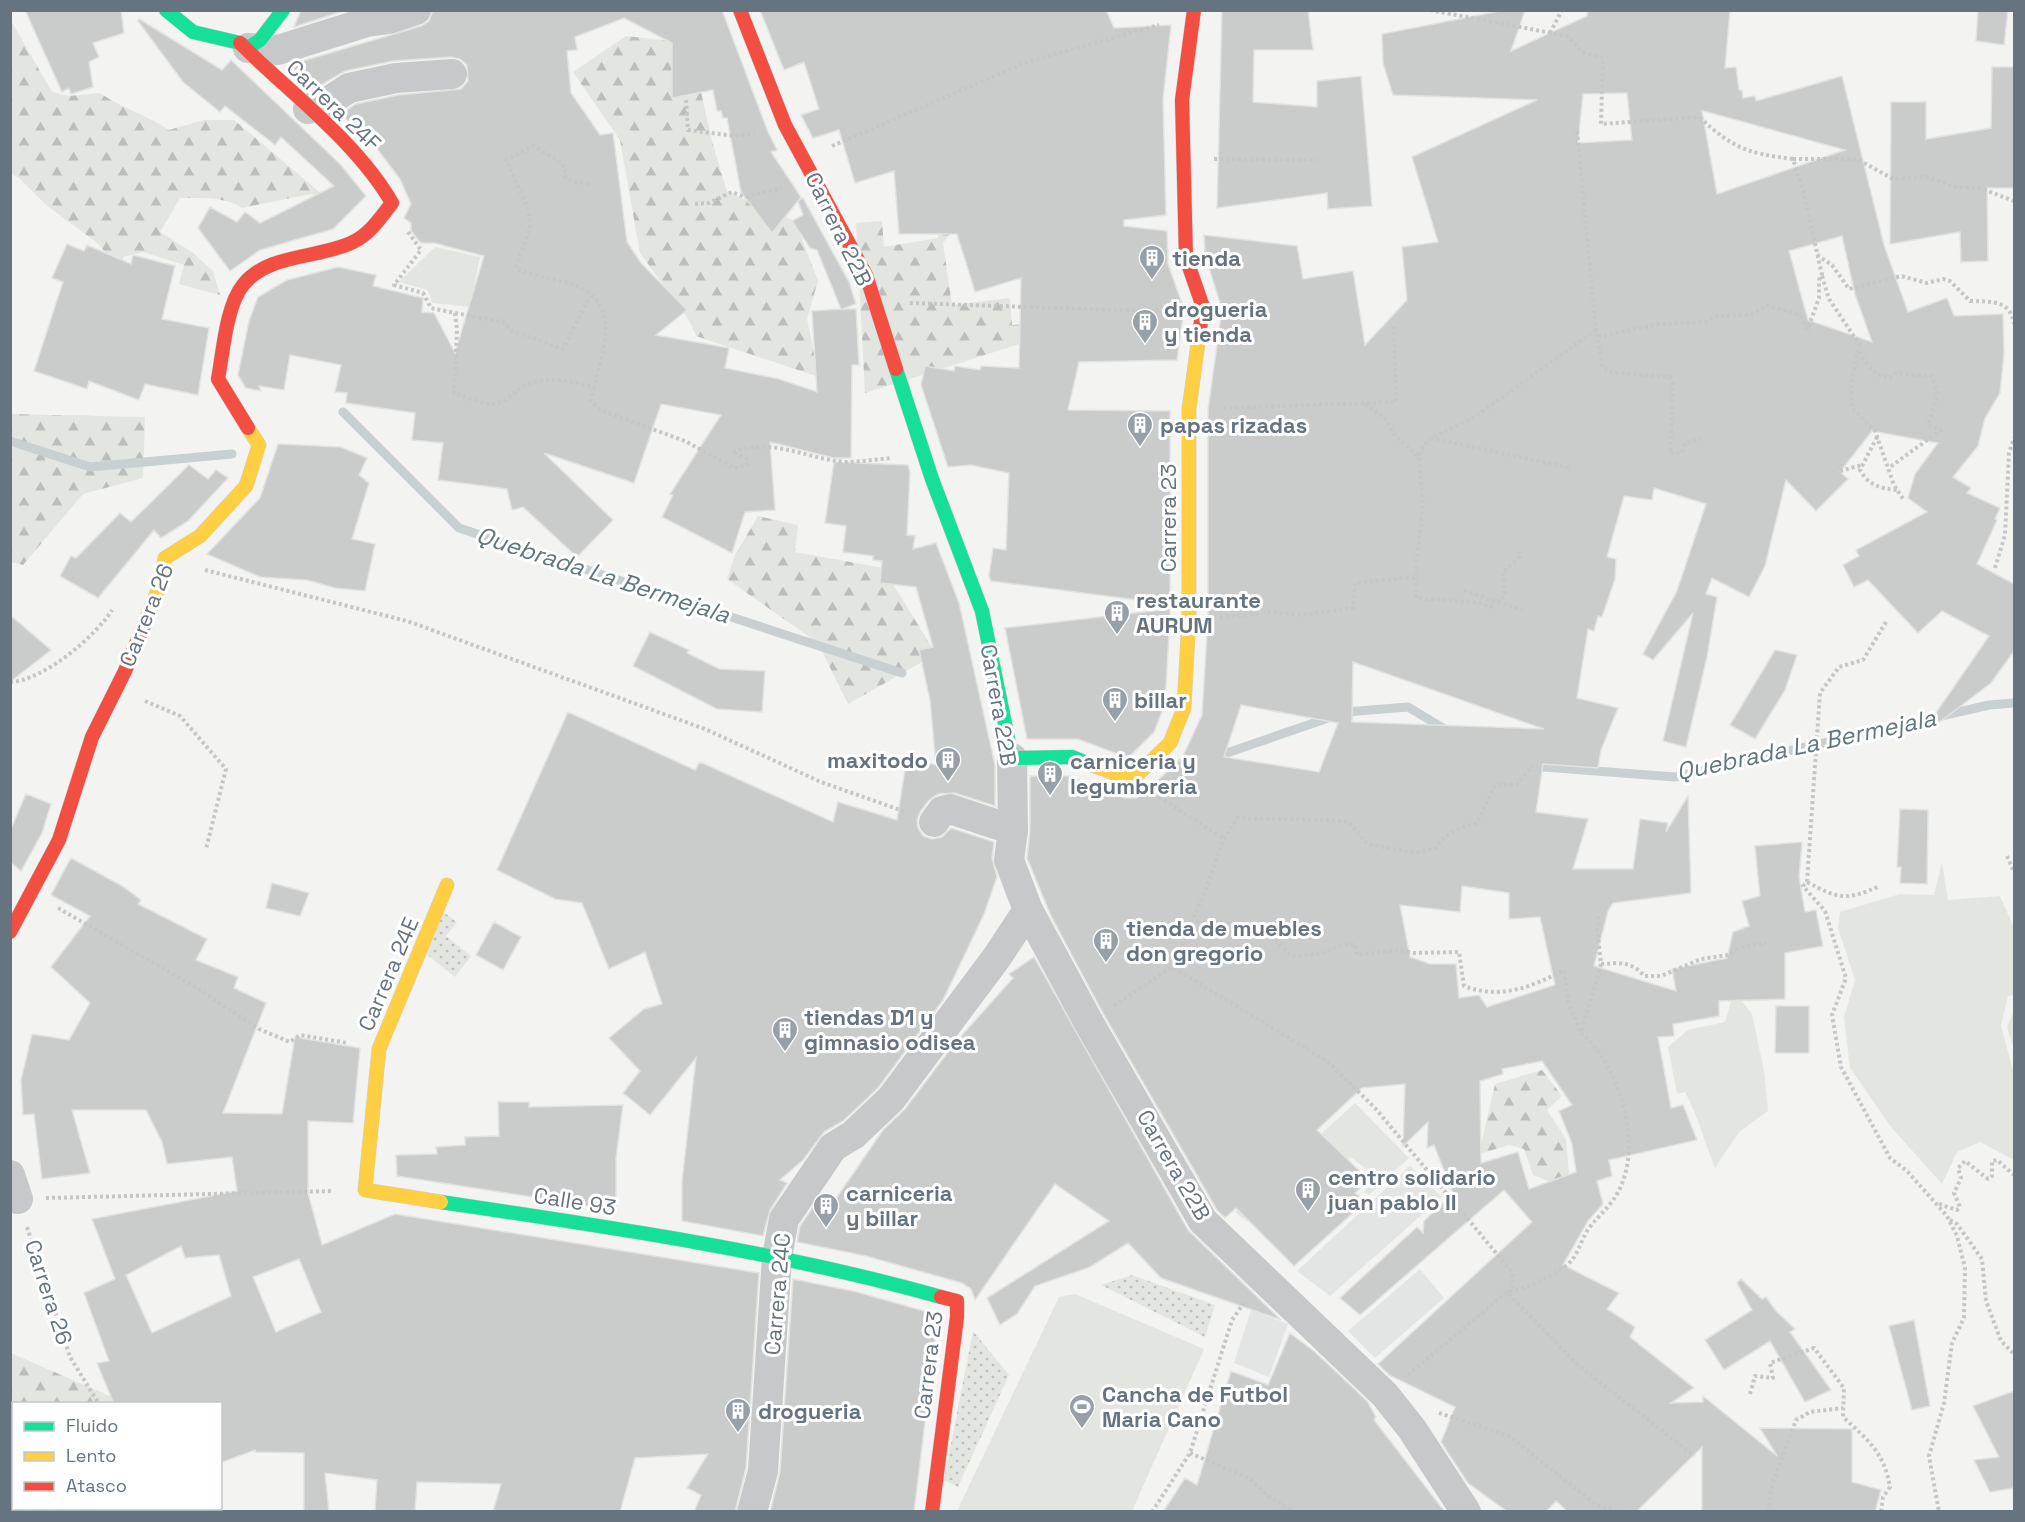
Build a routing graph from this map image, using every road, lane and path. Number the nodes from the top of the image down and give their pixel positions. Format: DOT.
graph roads {
  1 [pos="166,10"];
  2 [pos="283,10"];
  3 [pos="294,10"];
  4 [pos="416,10"];
  5 [pos="740,10"];
  6 [pos="1430,10"];
  7 [pos="1562,10"];
  8 [pos="1440,12"];
  9 [pos="1194,13"];
  10 [pos="1550,33"];
  11 [pos="251,47"];
  12 [pos="452,74"];
  13 [pos="686,100"];
  14 [pos="308,109"];
  15 [pos="785,125"];
  16 [pos="1577,131"];
  17 [pos="803,158"];
  18 [pos="1184,159"];
  19 [pos="1793,159"];
  20 [pos="1317,160"];
  21 [pos="814,178"];
  22 [pos="589,184"];
  23 [pos="2014,201"];
  24 [pos="392,202"];
  25 [pos="695,204"];
  26 [pos="1816,255"];
  27 [pos="1822,275"];
  28 [pos="590,296"];
  29 [pos="873,301"];
  30 [pos="1203,307"];
  31 [pos="455,313"];
  32 [pos="2014,324"];
  33 [pos="1394,327"];
  34 [pos="1596,330"];
  35 [pos="1598,338"];
  36 [pos="1858,351"];
  37 [pos="594,388"];
  38 [pos="1364,404"];
  39 [pos="1189,409"];
  40 [pos="1877,436"];
  41 [pos="1431,438"];
  42 [pos="1703,438"];
  43 [pos="2014,438"];
  44 [pos="924,455"];
  45 [pos="1419,457"];
  46 [pos="1863,465"];
  47 [pos="1890,467"];
  48 [pos="1571,468"];
  49 [pos="1840,471"];
  50 [pos="1897,490"];
  51 [pos="1903,499"];
  52 [pos="1520,551"];
  53 [pos="165,558"];
  54 [pos="1995,568"];
  55 [pos="1415,577"];
  56 [pos="1464,590"];
  57 [pos="1495,601"];
  58 [pos="116,605"];
  59 [pos="1523,610"];
  60 [pos="1189,617"];
  61 [pos="1887,622"];
  62 [pos="10,682"];
  63 [pos="180,716"];
  64 [pos="1012,758"];
  65 [pos="1533,766"];
  66 [pos="1132,780"];
  67 [pos="934,822"];
  68 [pos="1013,830"];
  69 [pos="1224,838"];
  70 [pos="206,849"];
  71 [pos="2007,856"];
  72 [pos="2014,872"];
  73 [pos="1807,882"];
  74 [pos="447,885"];
  75 [pos="1880,886"];
  76 [pos="32,893"];
  77 [pos="1028,910"];
  78 [pos="1599,914"];
  79 [pos="1190,921"];
  80 [pos="10,932"];
  81 [pos="1766,943"];
  82 [pos="1601,964"];
  83 [pos="1172,967"];
  84 [pos="1089,1023"];
  85 [pos="1581,1033"];
  86 [pos="379,1048"];
  87 [pos="2014,1176"];
  88 [pos="14,1187"];
  89 [pos="365,1190"];
  90 [pos="1939,1204"];
  91 [pos="1949,1219"];
  92 [pos="777,1257"];
  93 [pos="1261,1277"];
  94 [pos="1507,1292"];
  95 [pos="2014,1354"];
  96 [pos="1750,1394"];
  97 [pos="1385,1395"];
  98 [pos="98,1402"];
  99 [pos="1844,1408"];
  100 [pos="1429,1410"];
  101 [pos="1190,1452"];
  102 [pos="1694,1456"];
  103 [pos="752,1512"];
  104 [pos="932,1512"];
  105 [pos="1152,1512"];
  106 [pos="1293,1512"];
  107 [pos="1466,1512"];
  108 [pos="1617,1512"];
  109 [pos="1768,1512"];
  110 [pos="1881,1512"];
  111 [pos="1939,1512"];
  1 -- 11 [label="street"];
  2 -- 11 [label="street"];
  3 -- 11 [label="street"];
  4 -- 11 [label="street"];
  5 -- 15 [label="street, Carrera 22B"];
  6 -- 8 [label="path"];
  7 -- 10 [label="path"];
  8 -- 10 [label="path"];
  9 -- 17 [label="path"];
  9 -- 18 [label="street, Carrera 23"];
  10 -- 19 [label="path"];
  11 -- 14 [label="street, Carrera 24F"];
  12 -- 14 [label="street"];
  13 -- 15 [label="path"];
  14 -- 24 [label="street, Carrera 24F"];
  15 -- 17 [label="street, Carrera 22B"];
  16 -- 34 [label="path"];
  17 -- 21 [label="street, Carrera 22B"];
  18 -- 20 [label="path"];
  18 -- 30 [label="street, Carrera 23"];
  19 -- 23 [label="path"];
  19 -- 26 [label="path"];
  21 -- 25 [label="path"];
  21 -- 29 [label="street, Carrera 22B"];
  22 -- 28 [label="path"];
  24 -- 31 [label="path"];
  24 -- 53 [label="street, Carrera 26"];
  26 -- 27 [label="path"];
  26 -- 32 [label="path"];
  27 -- 35 [label="path"];
  27 -- 36 [label="path"];
  28 -- 31 [label="path"];
  28 -- 37 [label="path"];
  29 -- 30 [label="path"];
  29 -- 44 [label="street, Carrera 22B"];
  30 -- 39 [label="street, Carrera 23"];
  31 -- 37 [label="path"];
  33 -- 38 [label="path"];
  34 -- 35 [label="path"];
  34 -- 41 [label="path"];
  35 -- 42 [label="path"];
  36 -- 40 [label="path"];
  36 -- 47 [label="path"];
  37 -- 44 [label="path"];
  38 -- 39 [label="path"];
  38 -- 45 [label="path"];
  39 -- 60 [label="street, Carrera 23"];
  40 -- 46 [label="path"];
  40 -- 50 [label="path"];
  41 -- 45 [label="path"];
  41 -- 48 [label="path"];
  43 -- 54 [label="path"];
  44 -- 64 [label="street, Carrera 22B"];
  45 -- 55 [label="path"];
  46 -- 49 [label="path"];
  46 -- 50 [label="path"];
  50 -- 51 [label="path"];
  52 -- 57 [label="path"];
  53 -- 67 [label="path"];
  53 -- 76 [label="street, Carrera 26"];
  55 -- 57 [label="path"];
  55 -- 60 [label="path"];
  56 -- 57 [label="path"];
  57 -- 59 [label="path"];
  58 -- 62 [label="path"];
  60 -- 66 [label="street, Carrera 23"];
  61 -- 73 [label="path"];
  63 -- 70 [label="path"];
  64 -- 66 [label="street"];
  64 -- 68 [label="street, Carrera 22B"];
  65 -- 69 [label="path"];
  66 -- 69 [label="path"];
  67 -- 68 [label="street"];
  68 -- 77 [label="street, Carrera 22B"];
  69 -- 79 [label="path"];
  71 -- 72 [label="path"];
  73 -- 75 [label="path"];
  73 -- 90 [label="path"];
  74 -- 86 [label="street, Carrera 24E"];
  76 -- 80 [label="street, Carrera 26"];
  76 -- 86 [label="path"];
  77 -- 84 [label="street, Carrera 22B"];
  77 -- 92 [label="street, Carrera 24C"];
  78 -- 82 [label="path"];
  79 -- 83 [label="path"];
  79 -- 85 [label="path"];
  81 -- 82 [label="path"];
  82 -- 85 [label="path"];
  83 -- 84 [label="path"];
  83 -- 94 [label="path"];
  84 -- 93 [label="street, Carrera 22B"];
  85 -- 94 [label="path"];
  86 -- 89 [label="street, Carrera 24E"];
  87 -- 90 [label="path"];
  88 -- 89 [label="path"];
  88 -- 98 [label="path, Carrera 26"];
  89 -- 92 [label="street, Calle 93"];
  90 -- 91 [label="path"];
  91 -- 95 [label="path"];
  91 -- 111 [label="path"];
  92 -- 103 [label="street, Carrera 24C"];
  92 -- 104 [label="street, Carrera 23"];
  93 -- 97 [label="street, Carrera 22B"];
  93 -- 101 [label="path"];
  94 -- 97 [label="path"];
  94 -- 102 [label="path"];
  96 -- 99 [label="path"];
  97 -- 107 [label="street, Carrera 22B"];
  99 -- 109 [label="path"];
  99 -- 110 [label="path"];
  100 -- 108 [label="path"];
  101 -- 105 [label="path"];
  101 -- 106 [label="path"];
}
